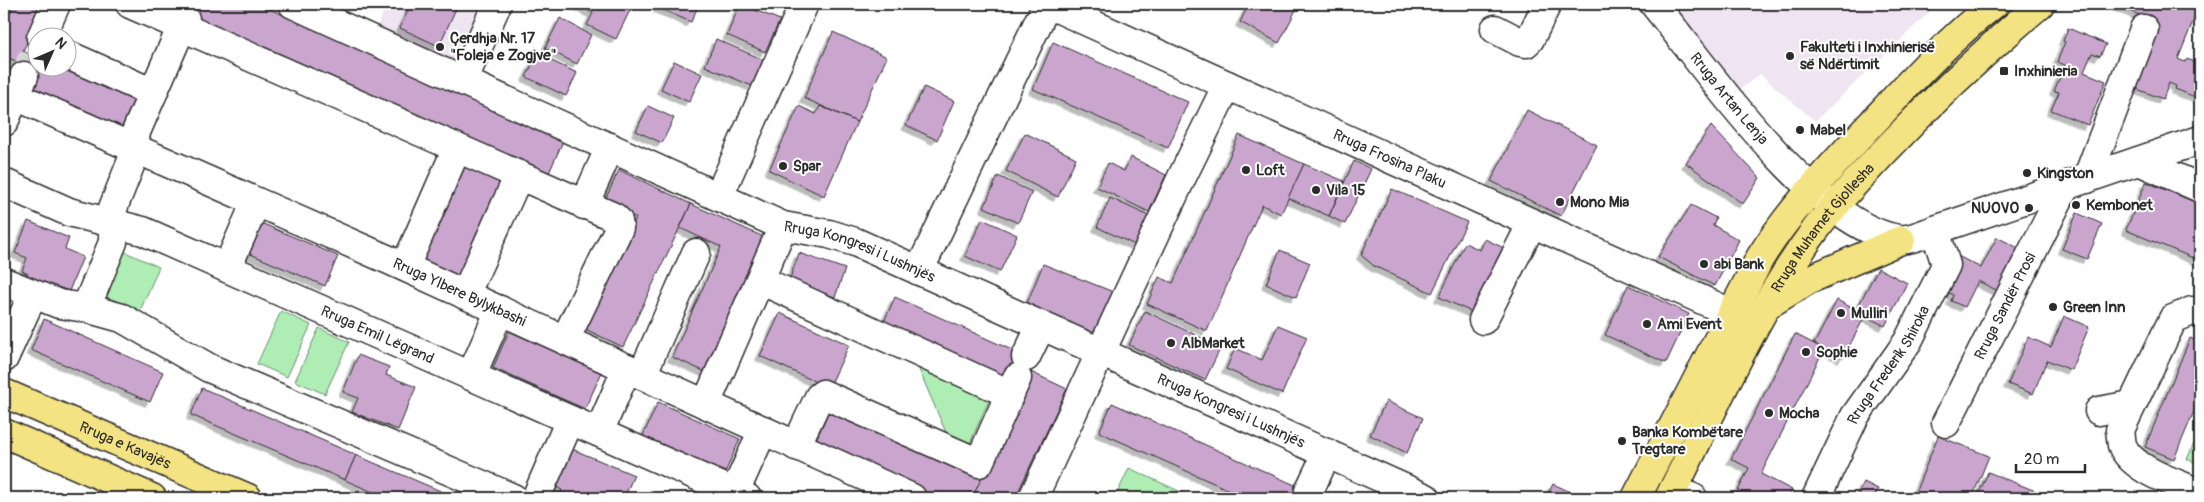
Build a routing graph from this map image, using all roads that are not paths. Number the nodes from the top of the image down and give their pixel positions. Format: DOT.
graph roads {
  1 [pos="56,4"];
  2 [pos="130,4"];
  3 [pos="293,4"];
  4 [pos="497,4"];
  5 [pos="804,4"];
  6 [pos="1048,4"];
  7 [pos="1547,4"];
  8 [pos="1654,4"];
  9 [pos="1994,4"];
  10 [pos="2040,4"];
  11 [pos="184,23"];
  12 [pos="1495,29"];
  13 [pos="2144,29"];
  14 [pos="78,59"];
  15 [pos="26,67"];
  16 [pos="463,81"];
  17 [pos="1227,85"];
  18 [pos="153,93"];
  19 [pos="4,122"];
  20 [pos="2200,140"];
  21 [pos="610,147"];
  22 [pos="457,148"];
  23 [pos="135,149"];
  24 [pos="2139,161"];
  25 [pos="519,176"];
  26 [pos="4,183"];
  27 [pos="2076,183"];
  28 [pos="2200,188"];
  29 [pos="1812,189"];
  30 [pos="719,196"];
  31 [pos="256,202"];
  32 [pos="584,205"];
  33 [pos="1833,207"];
  34 [pos="1532,222"];
  35 [pos="113,223"];
  36 [pos="783,226"];
  37 [pos="1935,230"];
  38 [pos="1901,240"];
  39 [pos="696,253"];
  40 [pos="404,267"];
  41 [pos="227,268"];
  42 [pos="919,271"];
  43 [pos="760,280"];
  44 [pos="4,282"];
  45 [pos="33,294"];
  46 [pos="466,295"];
  47 [pos="1769,304"];
  48 [pos="86,308"];
  49 [pos="500,310"];
  50 [pos="2200,312"];
  51 [pos="1731,314"];
  52 [pos="1484,320"];
  53 [pos="1041,326"];
  54 [pos="565,340"];
  55 [pos="1101,353"];
  56 [pos="4,358"];
  57 [pos="634,371"];
  58 [pos="471,376"];
  59 [pos="1018,376"];
  60 [pos="4,394"];
  61 [pos="706,404"];
  62 [pos="2131,405"];
  63 [pos="2100,411"];
  64 [pos="570,420"];
  65 [pos="1946,423"];
  66 [pos="763,430"];
  67 [pos="599,432"];
  68 [pos="4,433"];
  69 [pos="796,446"];
  70 [pos="1327,454"];
  71 [pos="879,492"];
  72 [pos="1310,492"];
  73 [pos="2200,494"];
  74 [pos="741,495"];
  75 [pos="1679,495"];
  76 [pos="152,498"];
  77 [pos="248,498"];
  78 [pos="513,498"];
  79 [pos="536,498"];
  80 [pos="912,498"];
  81 [pos="1033,498"];
  82 [pos="1426,498"];
  83 [pos="1636,498"];
  84 [pos="1816,498"];
  1 -- 15 [label="street"];
  2 -- 11 [label="street"];
  3 -- 16 [label="street, Rruga Kongresi i Lushnjës"];
  4 -- 16 [label="street"];
  5 -- 30 [label="street"];
  6 -- 17 [label="street, Rruga Frosina Plaku"];
  6 -- 42 [label="street"];
  7 -- 12 [label="street"];
  8 -- 29 [label="street, Rruga Artan Lenja"];
  9 -- 29 [label="main road, Rruga Muhamet Gjollesha"];
  10 -- 33 [label="main road, Rruga Muhamet Gjollesha"];
  11 -- 18 [label="street"];
  11 -- 22 [label="street"];
  13 -- 27 [label="street, Rruga Sandër Prosi"];
  14 -- 18 [label="street"];
  15 -- 19 [label="street"];
  15 -- 23 [label="street, Rruga Ylbere Bylykbashi"];
  16 -- 21 [label="street, Rruga Kongresi i Lushnjës"];
  17 -- 34 [label="street, Rruga Frosina Plaku"];
  17 -- 55 [label="street"];
  18 -- 23 [label="street"];
  20 -- 24 [label="street"];
  21 -- 30 [label="street, Rruga Kongresi i Lushnjës"];
  21 -- 32 [label="street"];
  22 -- 25 [label="street"];
  22 -- 40 [label="street"];
  23 -- 31 [label="street, Rruga Ylbere Bylykbashi"];
  23 -- 35 [label="street"];
  24 -- 27 [label="street"];
  24 -- 28 [label="street"];
  25 -- 32 [label="street"];
  25 -- 46 [label="street"];
  26 -- 35 [label="street, Rruga Emil Lëgrand"];
  27 -- 37 [label="street"];
  27 -- 65 [label="street, Rruga Sandër Prosi"];
  29 -- 33 [label="street, Rruga Artan Lenja"];
  29 -- 51 [label="main road, Rruga Muhamet Gjollesha"];
  30 -- 36 [label="street, Rruga Kongresi i Lushnjës"];
  31 -- 40 [label="street, Rruga Ylbere Bylykbashi"];
  31 -- 41 [label="street"];
  32 -- 54 [label="street"];
  33 -- 38 [label="street"];
  33 -- 47 [label="main road, Rruga Muhamet Gjollesha"];
  34 -- 51 [label="street, Rruga Frosina Plaku"];
  34 -- 52 [label="street"];
  35 -- 41 [label="street, Rruga Emil Lëgrand"];
  35 -- 48 [label="street"];
  36 -- 42 [label="street, Rruga Kongresi i Lushnjës"];
  36 -- 43 [label="street"];
  37 -- 38 [label="street"];
  37 -- 84 [label="street, Rruga Frederik Shiroka"];
  38 -- 47 [label="main road"];
  39 -- 57 [label="street"];
  40 -- 46 [label="street, Rruga Ylbere Bylykbashi"];
  41 -- 58 [label="street, Rruga Emil Lëgrand"];
  42 -- 53 [label="street, Rruga Kongresi i Lushnjës"];
  43 -- 59 [label="street"];
  43 -- 61 [label="street"];
  44 -- 45 [label="street"];
  45 -- 48 [label="street"];
  45 -- 56 [label="street"];
  46 -- 49 [label="street, Rruga Ylbere Bylykbashi"];
  47 -- 75 [label="main road, Rruga Muhamet Gjollesha"];
  48 -- 78 [label="street"];
  49 -- 54 [label="street, Rruga Ylbere Bylykbashi"];
  49 -- 58 [label="street"];
  50 -- 62 [label="street"];
  51 -- 83 [label="main road, Rruga Muhamet Gjollesha"];
  53 -- 55 [label="street, Rruga Kongresi i Lushnjës"];
  53 -- 59 [label="street"];
  54 -- 57 [label="street, Rruga Ylbere Bylykbashi"];
  55 -- 70 [label="street, Rruga Kongresi i Lushnjës"];
  55 -- 81 [label="street"];
  57 -- 61 [label="street, Rruga Ylbere Bylykbashi"];
  57 -- 67 [label="street"];
  58 -- 64 [label="street, Rruga Emil Lëgrand"];
  59 -- 69 [label="street"];
  60 -- 77 [label="main road, Rruga e Kavajës"];
  61 -- 66 [label="street, Rruga Ylbere Bylykbashi"];
  62 -- 63 [label="street"];
  62 -- 73 [label="street"];
  64 -- 67 [label="street, Rruga Emil Lëgrand"];
  64 -- 79 [label="street"];
  66 -- 69 [label="street, Rruga Ylbere Bylykbashi"];
  66 -- 74 [label="street"];
  67 -- 74 [label="street, Rruga Emil Lëgrand"];
  68 -- 76 [label="main road"];
  69 -- 71 [label="street, Rruga Ylbere Bylykbashi"];
  70 -- 72 [label="street"];
  70 -- 82 [label="street, Rruga Kongresi i Lushnjës"];
  71 -- 80 [label="street, Rruga Ylbere Bylykbashi"];
}
